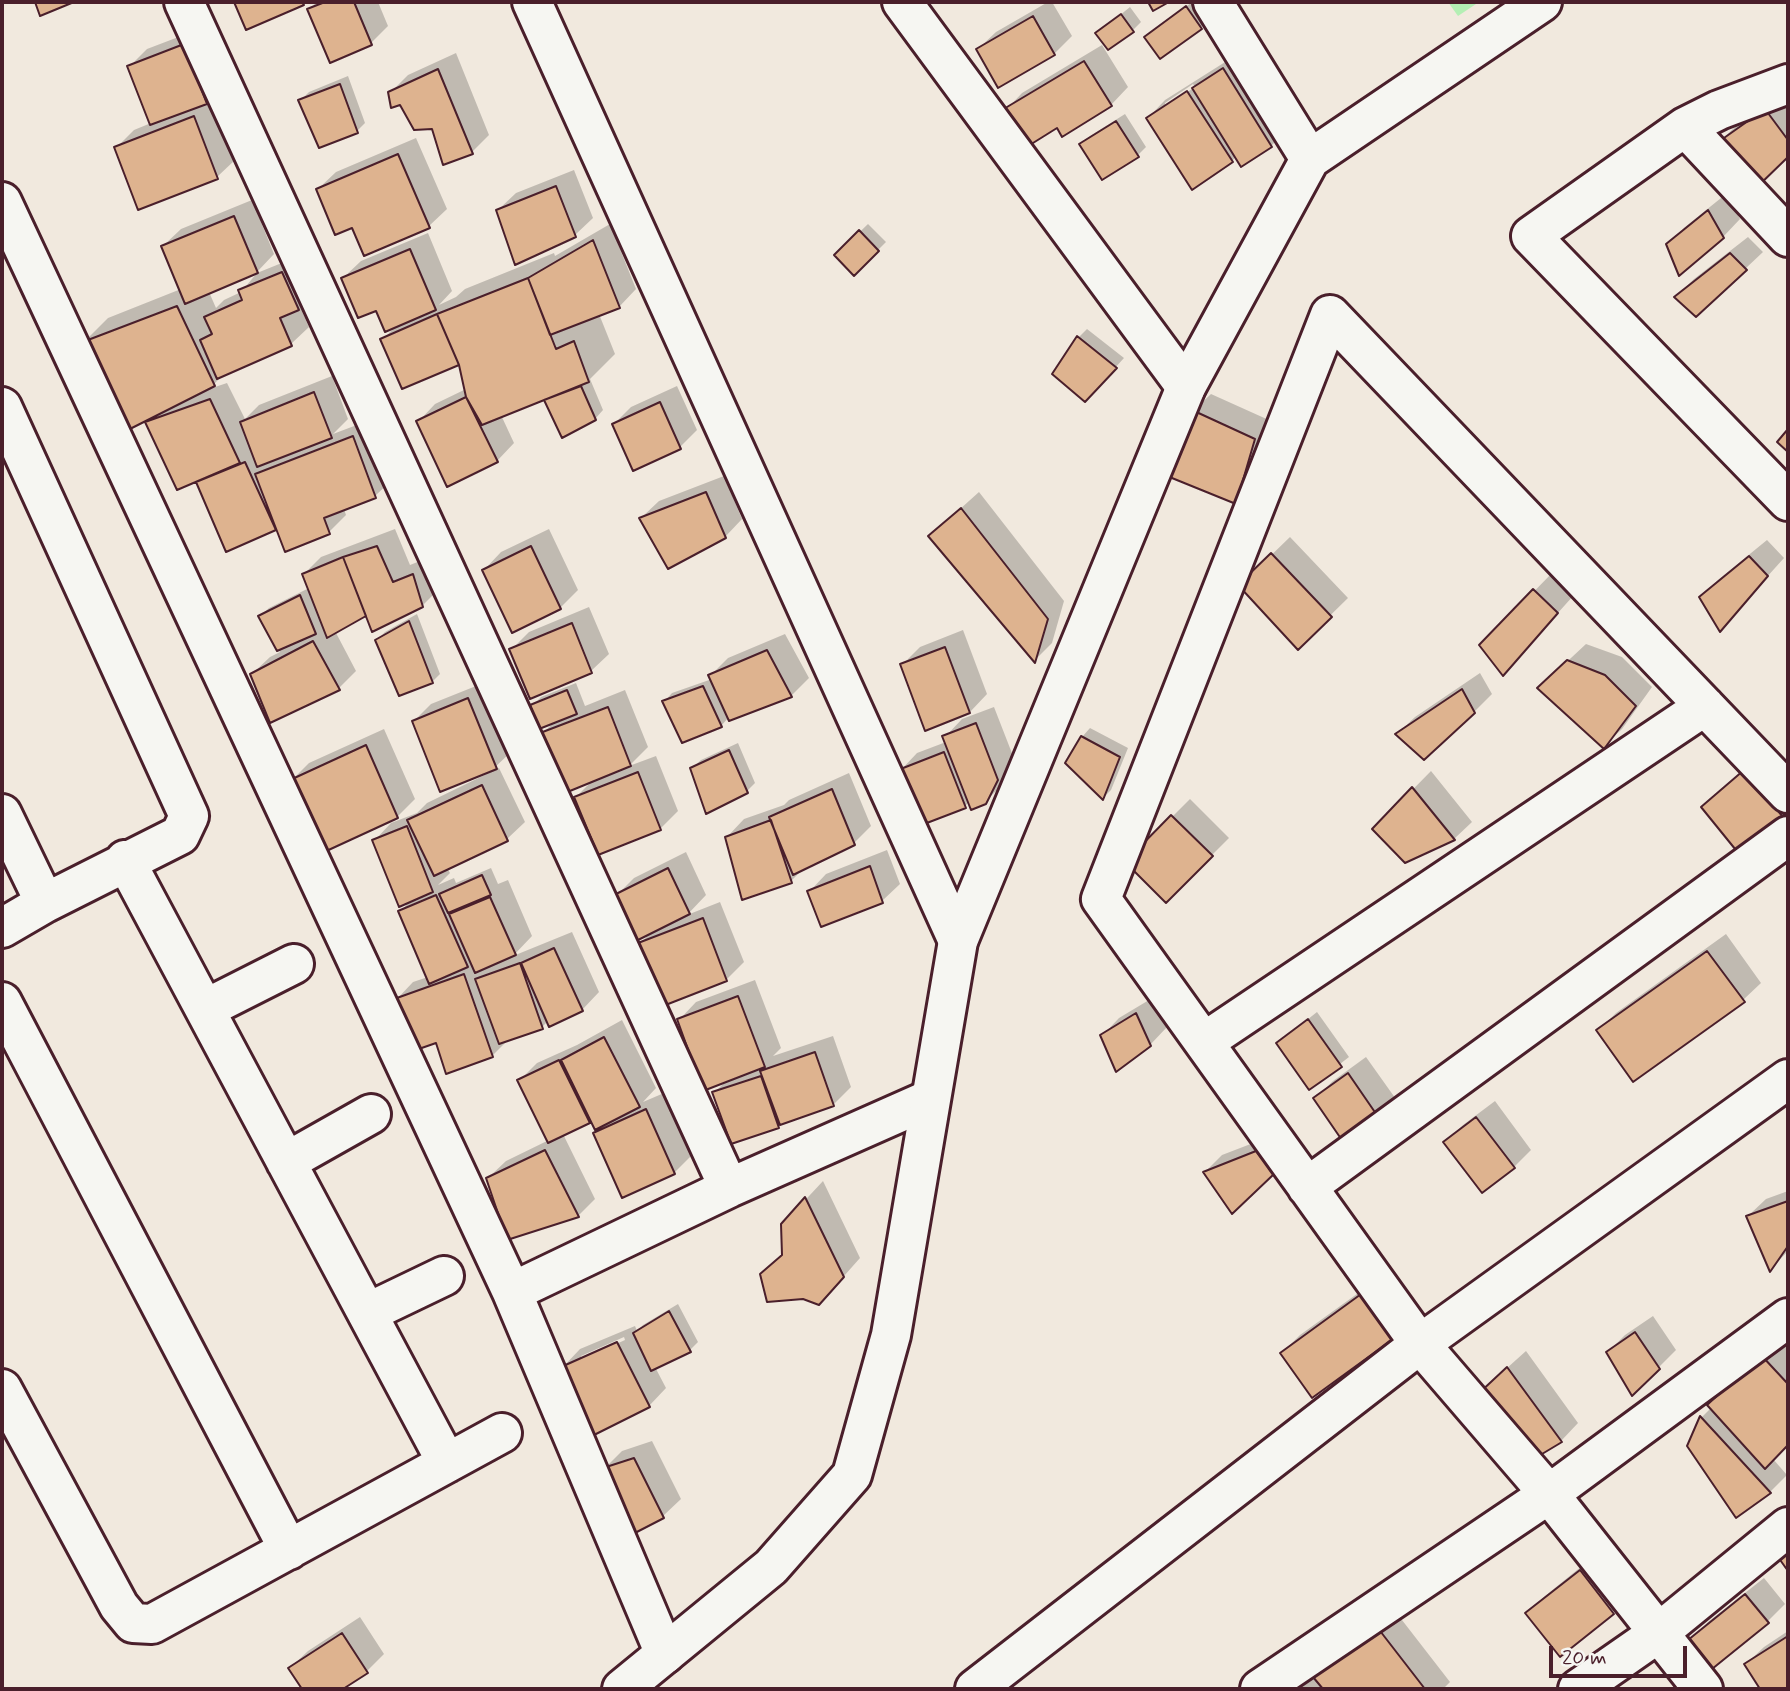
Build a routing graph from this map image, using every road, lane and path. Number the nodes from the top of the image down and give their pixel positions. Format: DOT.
graph roads {
  1 [pos="184,2"];
  2 [pos="532,2"];
  3 [pos="902,2"];
  4 [pos="1213,2"];
  5 [pos="1542,2"];
  6 [pos="1788,85"];
  7 [pos="1685,127"];
  8 [pos="1310,159"];
  9 [pos="2,202"];
  10 [pos="1788,237"];
  11 [pos="1186,387"];
  12 [pos="2,407"];
  13 [pos="1788,501"];
  14 [pos="1705,706"];
  15 [pos="1788,793"];
  16 [pos="2,814"];
  17 [pos="1788,836"];
  18 [pos="125,860"];
  19 [pos="45,903"];
  20 [pos="2,928"];
  21 [pos="958,941"];
  22 [pos="294,964"];
  23 [pos="2,1002"];
  24 [pos="205,1009"];
  25 [pos="1204,1042"];
  26 [pos="1788,1079"];
  27 [pos="930,1099"];
  28 [pos="371,1114"];
  29 [pos="286,1162"];
  30 [pos="1307,1187"];
  31 [pos="729,1188"];
  32 [pos="444,1276"];
  33 [pos="512,1292"];
  34 [pos="367,1313"];
  35 [pos="1788,1318"];
  36 [pos="1420,1345"];
  37 [pos="2,1388"];
  38 [pos="502,1433"];
  39 [pos="447,1463"];
  40 [pos="1549,1494"];
  41 [pos="1788,1527"];
  42 [pos="289,1550"];
  43 [pos="1657,1634"];
  44 [pos="665,1654"];
  45 [pos="622,1689"];
  46 [pos="975,1689"];
  47 [pos="1260,1689"];
  48 [pos="1578,1689"];
  49 [pos="1703,1689"];
  1 -- 31 [label="street"];
  2 -- 21 [label="street"];
  3 -- 11 [label="street"];
  4 -- 8 [label="street"];
  5 -- 8 [label="street"];
  6 -- 7 [label="street"];
  7 -- 10 [label="street"];
  7 -- 13 [label="street"];
  8 -- 11 [label="street"];
  9 -- 33 [label="street"];
  11 -- 21 [label="street"];
  12 -- 18 [label="street"];
  14 -- 15 [label="street"];
  14 -- 25 [label="street"];
  14 -- 25 [label="street"];
  16 -- 19 [label="street"];
  17 -- 30 [label="street"];
  18 -- 19 [label="street"];
  18 -- 24 [label="street"];
  19 -- 20 [label="street"];
  21 -- 27 [label="street"];
  22 -- 24 [label="street"];
  23 -- 42 [label="street"];
  24 -- 29 [label="street"];
  25 -- 30 [label="street"];
  26 -- 36 [label="street"];
  27 -- 31 [label="street"];
  27 -- 44 [label="street"];
  28 -- 29 [label="street"];
  29 -- 34 [label="street"];
  30 -- 36 [label="street"];
  31 -- 33 [label="street"];
  32 -- 34 [label="street"];
  33 -- 44 [label="street"];
  34 -- 39 [label="street"];
  35 -- 40 [label="street"];
  36 -- 40 [label="street"];
  36 -- 46 [label="street"];
  37 -- 42 [label="street"];
  38 -- 39 [label="street"];
  39 -- 42 [label="street"];
  40 -- 43 [label="street"];
  40 -- 47 [label="street"];
  41 -- 43 [label="street"];
  43 -- 48 [label="street"];
  43 -- 49 [label="street"];
  44 -- 45 [label="street"];
}
